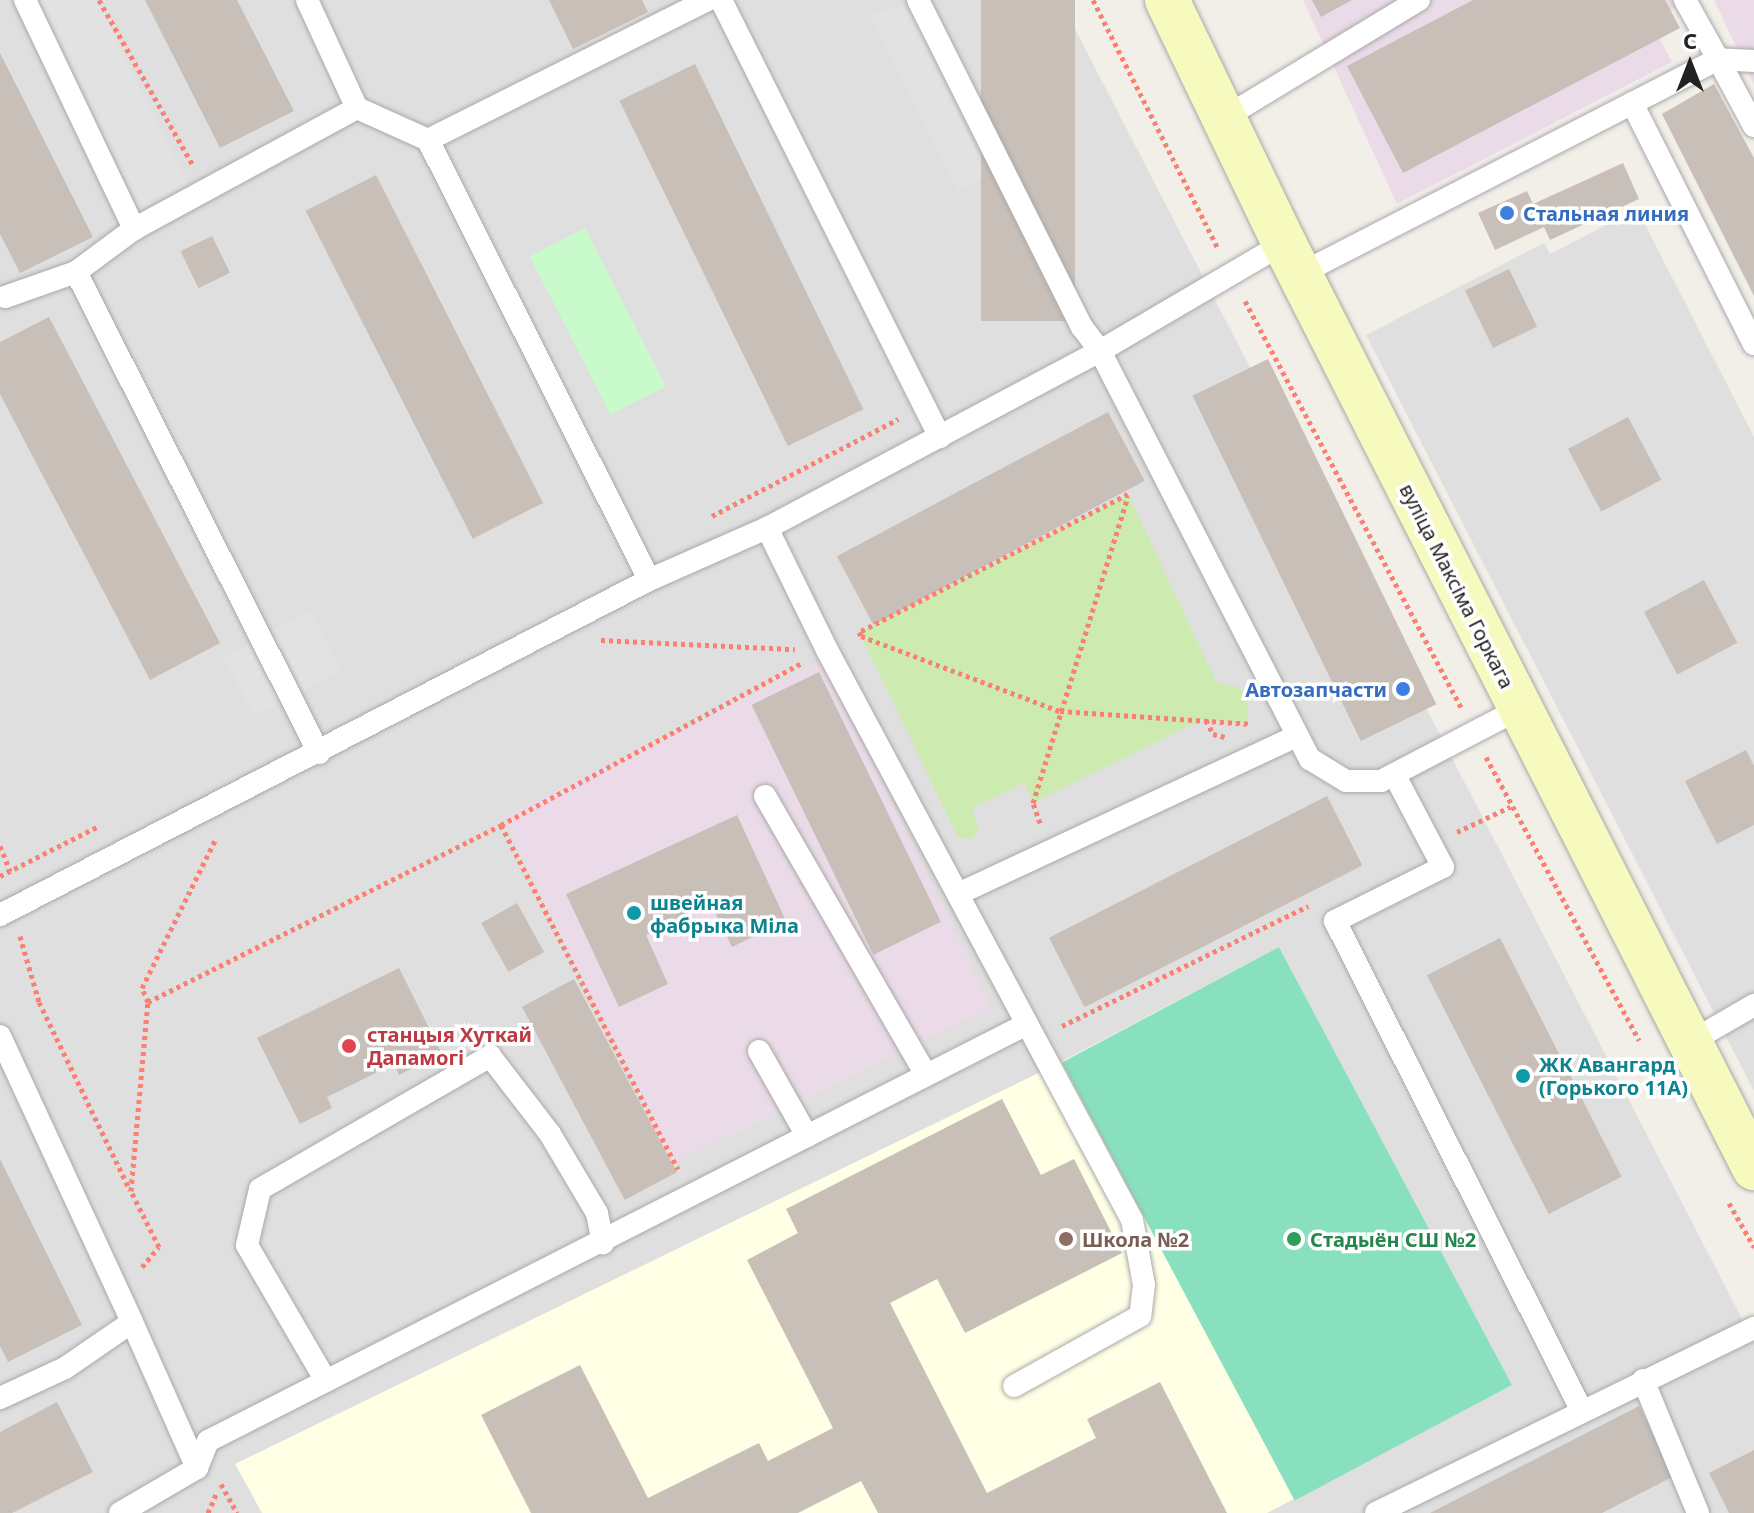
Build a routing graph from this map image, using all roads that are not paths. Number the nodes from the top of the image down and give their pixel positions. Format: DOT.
graph roads {
  1 [pos="25,0"];
  2 [pos="307,0"];
  3 [pos="707,0"];
  4 [pos="721,0"];
  5 [pos="918,0"];
  6 [pos="1167,0"];
  7 [pos="1419,0"];
  8 [pos="1685,0"];
  9 [pos="1718,59"];
  10 [pos="1754,61"];
  11 [pos="1632,103"];
  12 [pos="357,108"];
  13 [pos="1224,118"];
  14 [pos="1754,126"];
  15 [pos="428,140"];
  16 [pos="134,229"];
  17 [pos="1292,259"];
  18 [pos="76,272"];
  19 [pos="5,297"];
  20 [pos="1754,344"];
  21 [pos="1100,351"];
  22 [pos="940,437"];
  23 [pos="767,528"];
  24 [pos="649,580"];
  25 [pos="1519,709"];
  26 [pos="1292,732"];
  27 [pos="319,753"];
  28 [pos="1395,776"];
  29 [pos="765,796"];
  30 [pos="958,894"];
  31 [pos="7,913"];
  32 [pos="1754,1005"];
  33 [pos="1027,1024"];
  34 [pos="0,1036"];
  35 [pos="1692,1041"];
  36 [pos="759,1051"];
  37 [pos="926,1075"];
  38 [pos="807,1136"];
  39 [pos="1739,1180"];
  40 [pos="603,1243"];
  41 [pos="132,1322"];
  42 [pos="1754,1328"];
  43 [pos="1643,1380"];
  44 [pos="326,1381"];
  45 [pos="1014,1386"];
  46 [pos="0,1398"];
  47 [pos="1582,1411"];
  48 [pos="197,1468"];
  49 [pos="120,1513"];
  50 [pos="1376,1513"];
  51 [pos="1698,1513"];
  1 -- 16 [label="lane"];
  2 -- 12 [label="lane"];
  3 -- 15 [label="lane"];
  4 -- 22 [label="lane"];
  5 -- 21 [label="lane"];
  6 -- 13 [label="main road, вуліца Максіма Горкага"];
  7 -- 13 [label="lane"];
  8 -- 9 [label="lane"];
  9 -- 10 [label="lane"];
  9 -- 11 [label="lane"];
  9 -- 14 [label="lane"];
  11 -- 17 [label="lane"];
  11 -- 20 [label="lane"];
  12 -- 15 [label="lane"];
  12 -- 16 [label="lane"];
  13 -- 17 [label="main road, вуліца Максіма Горкага"];
  15 -- 24 [label="lane"];
  16 -- 18 [label="lane"];
  17 -- 21 [label="lane"];
  17 -- 25 [label="main road, вуліца Максіма Горкага"];
  18 -- 19 [label="lane"];
  18 -- 27 [label="lane"];
  21 -- 22 [label="lane"];
  21 -- 26 [label="lane"];
  22 -- 23 [label="lane"];
  23 -- 24 [label="lane"];
  23 -- 30 [label="lane"];
  24 -- 27 [label="lane"];
  25 -- 28 [label="lane"];
  25 -- 35 [label="main road, вуліца Максіма Горкага"];
  26 -- 28 [label="lane"];
  26 -- 30 [label="lane"];
  27 -- 31 [label="lane"];
  28 -- 47 [label="lane"];
  29 -- 37 [label="lane"];
  30 -- 33 [label="lane"];
  32 -- 35 [label="lane"];
  33 -- 37 [label="lane"];
  33 -- 45 [label="lane"];
  34 -- 41 [label="lane"];
  35 -- 39 [label="main road, вуліца Максіма Горкага"];
  36 -- 38 [label="lane"];
  37 -- 38 [label="lane"];
  38 -- 40 [label="lane"];
  40 -- 44 [label="lane"];
  40 -- 44 [label="lane"];
  41 -- 46 [label="lane"];
  41 -- 48 [label="lane"];
  42 -- 43 [label="lane"];
  43 -- 47 [label="lane"];
  43 -- 51 [label="lane"];
  44 -- 48 [label="lane"];
  47 -- 50 [label="lane"];
  48 -- 49 [label="lane"];
}
